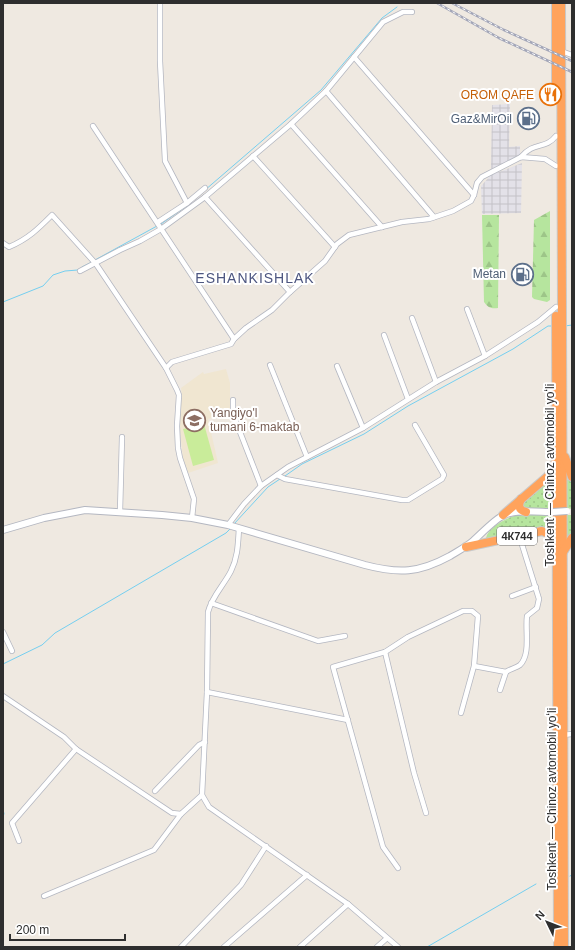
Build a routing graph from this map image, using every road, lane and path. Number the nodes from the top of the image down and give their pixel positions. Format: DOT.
graph roads {
  1 [pos="160,3"];
  2 [pos="556,3"];
  3 [pos="561,3"];
  4 [pos="412,12"];
  5 [pos="561,51"];
  6 [pos="572,55"];
  7 [pos="354,57"];
  8 [pos="326,92"];
  9 [pos="291,124"];
  10 [pos="93,126"];
  11 [pos="556,136"];
  12 [pos="253,156"];
  13 [pos="521,157"];
  14 [pos="556,166"];
  15 [pos="205,188"];
  16 [pos="474,195"];
  17 [pos="205,197"];
  18 [pos="187,203"];
  19 [pos="434,217"];
  20 [pos="158,222"];
  21 [pos="382,227"];
  22 [pos="161,229"];
  23 [pos="3,243"];
  24 [pos="335,247"];
  25 [pos="96,264"];
  26 [pos="80,272"];
  27 [pos="290,292"];
  28 [pos="467,309"];
  29 [pos="558,311"];
  30 [pos="412,318"];
  31 [pos="384,335"];
  32 [pos="234,339"];
  33 [pos="485,356"];
  34 [pos="270,365"];
  35 [pos="337,366"];
  36 [pos="166,368"];
  37 [pos="436,382"];
  38 [pos="408,399"];
  39 [pos="233,400"];
  40 [pos="559,410"];
  41 [pos="415,425"];
  42 [pos="363,428"];
  43 [pos="122,436"];
  44 [pos="562,449"];
  45 [pos="307,457"];
  46 [pos="556,458"];
  47 [pos="570,468"];
  48 [pos="277,475"];
  49 [pos="572,477"];
  50 [pos="261,486"];
  51 [pos="521,499"];
  52 [pos="570,511"];
  53 [pos="120,512"];
  54 [pos="526,512"];
  55 [pos="503,515"];
  56 [pos="192,518"];
  57 [pos="228,525"];
  58 [pos="237,527"];
  59 [pos="3,530"];
  60 [pos="519,535"];
  61 [pos="572,538"];
  62 [pos="466,547"];
  63 [pos="560,553"];
  64 [pos="536,587"];
  65 [pos="560,590"];
  66 [pos="512,596"];
  67 [pos="211,603"];
  68 [pos="3,632"];
  69 [pos="346,636"];
  70 [pos="12,651"];
  71 [pos="385,652"];
  72 [pos="474,666"];
  73 [pos="506,672"];
  74 [pos="500,690"];
  75 [pos="207,692"];
  76 [pos="3,696"];
  77 [pos="461,712"];
  78 [pos="348,720"];
  79 [pos="568,734"];
  80 [pos="205,742"];
  81 [pos="76,749"];
  82 [pos="155,791"];
  83 [pos="202,795"];
  84 [pos="426,813"];
  85 [pos="182,814"];
  86 [pos="19,841"];
  87 [pos="266,846"];
  88 [pos="398,868"];
  89 [pos="307,875"];
  90 [pos="44,896"];
  91 [pos="348,904"];
  92 [pos="386,939"];
  93 [pos="180,947"];
  94 [pos="224,947"];
  95 [pos="300,947"];
  96 [pos="377,947"];
  97 [pos="398,947"];
  98 [pos="558,947"];
  99 [pos="564,947"];
  1 -- 18 [label="street"];
  2 -- 11 [label="highway, Toshkent — Chinoz avtomobil yoʻli"];
  3 -- 5 [label="highway, Toshkent — Chinoz avtomobil yoʻli"];
  4 -- 7 [label="street"];
  5 -- 6 [label="street"];
  5 -- 29 [label="highway, Toshkent — Chinoz avtomobil yoʻli"];
  7 -- 8 [label="street"];
  7 -- 16 [label="street"];
  8 -- 9 [label="street"];
  8 -- 19 [label="street"];
  9 -- 12 [label="street"];
  9 -- 21 [label="street"];
  10 -- 20 [label="street"];
  11 -- 13 [label="street"];
  11 -- 14 [label="highway, Toshkent — Chinoz avtomobil yoʻli"];
  12 -- 17 [label="street"];
  12 -- 24 [label="street"];
  13 -- 14 [label="street"];
  13 -- 16 [label="street"];
  14 -- 29 [label="highway, Toshkent — Chinoz avtomobil yoʻli"];
  15 -- 18 [label="street"];
  16 -- 19 [label="street"];
  17 -- 22 [label="street"];
  17 -- 27 [label="street"];
  18 -- 20 [label="street"];
  19 -- 21 [label="street"];
  20 -- 22 [label="street"];
  21 -- 24 [label="street"];
  22 -- 25 [label="street"];
  22 -- 32 [label="street"];
  23 -- 25 [label="street"];
  24 -- 27 [label="street"];
  25 -- 26 [label="street"];
  25 -- 36 [label="street"];
  27 -- 32 [label="street"];
  28 -- 33 [label="street"];
  29 -- 33 [label="street"];
  29 -- 40 [label="highway, Toshkent — Chinoz avtomobil yoʻli"];
  30 -- 37 [label="street"];
  31 -- 38 [label="street"];
  32 -- 36 [label="street"];
  33 -- 37 [label="street"];
  34 -- 45 [label="street"];
  35 -- 42 [label="street"];
  36 -- 56 [label="street"];
  37 -- 38 [label="street"];
  38 -- 42 [label="street"];
  39 -- 50 [label="street"];
  40 -- 44 [label="highway, Toshkent — Chinoz avtomobil yoʻli"];
  40 -- 46 [label="highway, Toshkent — Chinoz avtomobil yoʻli"];
  41 -- 48 [label="street"];
  42 -- 45 [label="street"];
  43 -- 53 [label="street"];
  44 -- 47 [label="highway"];
  44 -- 63 [label="highway, Toshkent — Chinoz avtomobil yoʻli"];
  45 -- 48 [label="street"];
  46 -- 51 [label="highway, 4К744"];
  46 -- 63 [label="highway, Toshkent — Chinoz avtomobil yoʻli"];
  47 -- 49 [label="highway"];
  48 -- 50 [label="street"];
  50 -- 57 [label="street"];
  51 -- 54 [label="highway"];
  51 -- 55 [label="highway, 4К744"];
  52 -- 54 [label="main road, bridge"];
  53 -- 56 [label="main road"];
  53 -- 59 [label="main road"];
  54 -- 55 [label="main road"];
  55 -- 62 [label="main road"];
  56 -- 57 [label="main road"];
  57 -- 58 [label="main road"];
  58 -- 62 [label="main road"];
  58 -- 67 [label="street"];
  60 -- 62 [label="highway, 4К744"];
  60 -- 63 [label="highway, 4К744"];
  60 -- 64 [label="street"];
  61 -- 63 [label="highway"];
  63 -- 65 [label="highway, Toshkent — Chinoz avtomobil yoʻli"];
  64 -- 66 [label="street"];
  64 -- 73 [label="street"];
  65 -- 79 [label="highway, Toshkent — Chinoz avtomobil yoʻli"];
  65 -- 98 [label="highway, Toshkent — Chinoz avtomobil yoʻli"];
  67 -- 69 [label="street"];
  67 -- 75 [label="street"];
  68 -- 70 [label="street"];
  71 -- 72 [label="street"];
  71 -- 78 [label="street"];
  71 -- 84 [label="street"];
  72 -- 73 [label="street"];
  72 -- 77 [label="street"];
  73 -- 74 [label="street"];
  75 -- 78 [label="street"];
  75 -- 80 [label="street"];
  76 -- 81 [label="street"];
  78 -- 88 [label="street"];
  79 -- 99 [label="highway, Toshkent — Chinoz avtomobil yoʻli"];
  80 -- 82 [label="street"];
  80 -- 83 [label="street"];
  81 -- 85 [label="street"];
  81 -- 86 [label="street"];
  83 -- 85 [label="street"];
  83 -- 87 [label="street"];
  85 -- 90 [label="street"];
  87 -- 89 [label="street"];
  87 -- 93 [label="street"];
  89 -- 91 [label="street"];
  89 -- 94 [label="street"];
  91 -- 92 [label="street"];
  91 -- 95 [label="street"];
  92 -- 96 [label="street"];
  92 -- 97 [label="street"];
}
